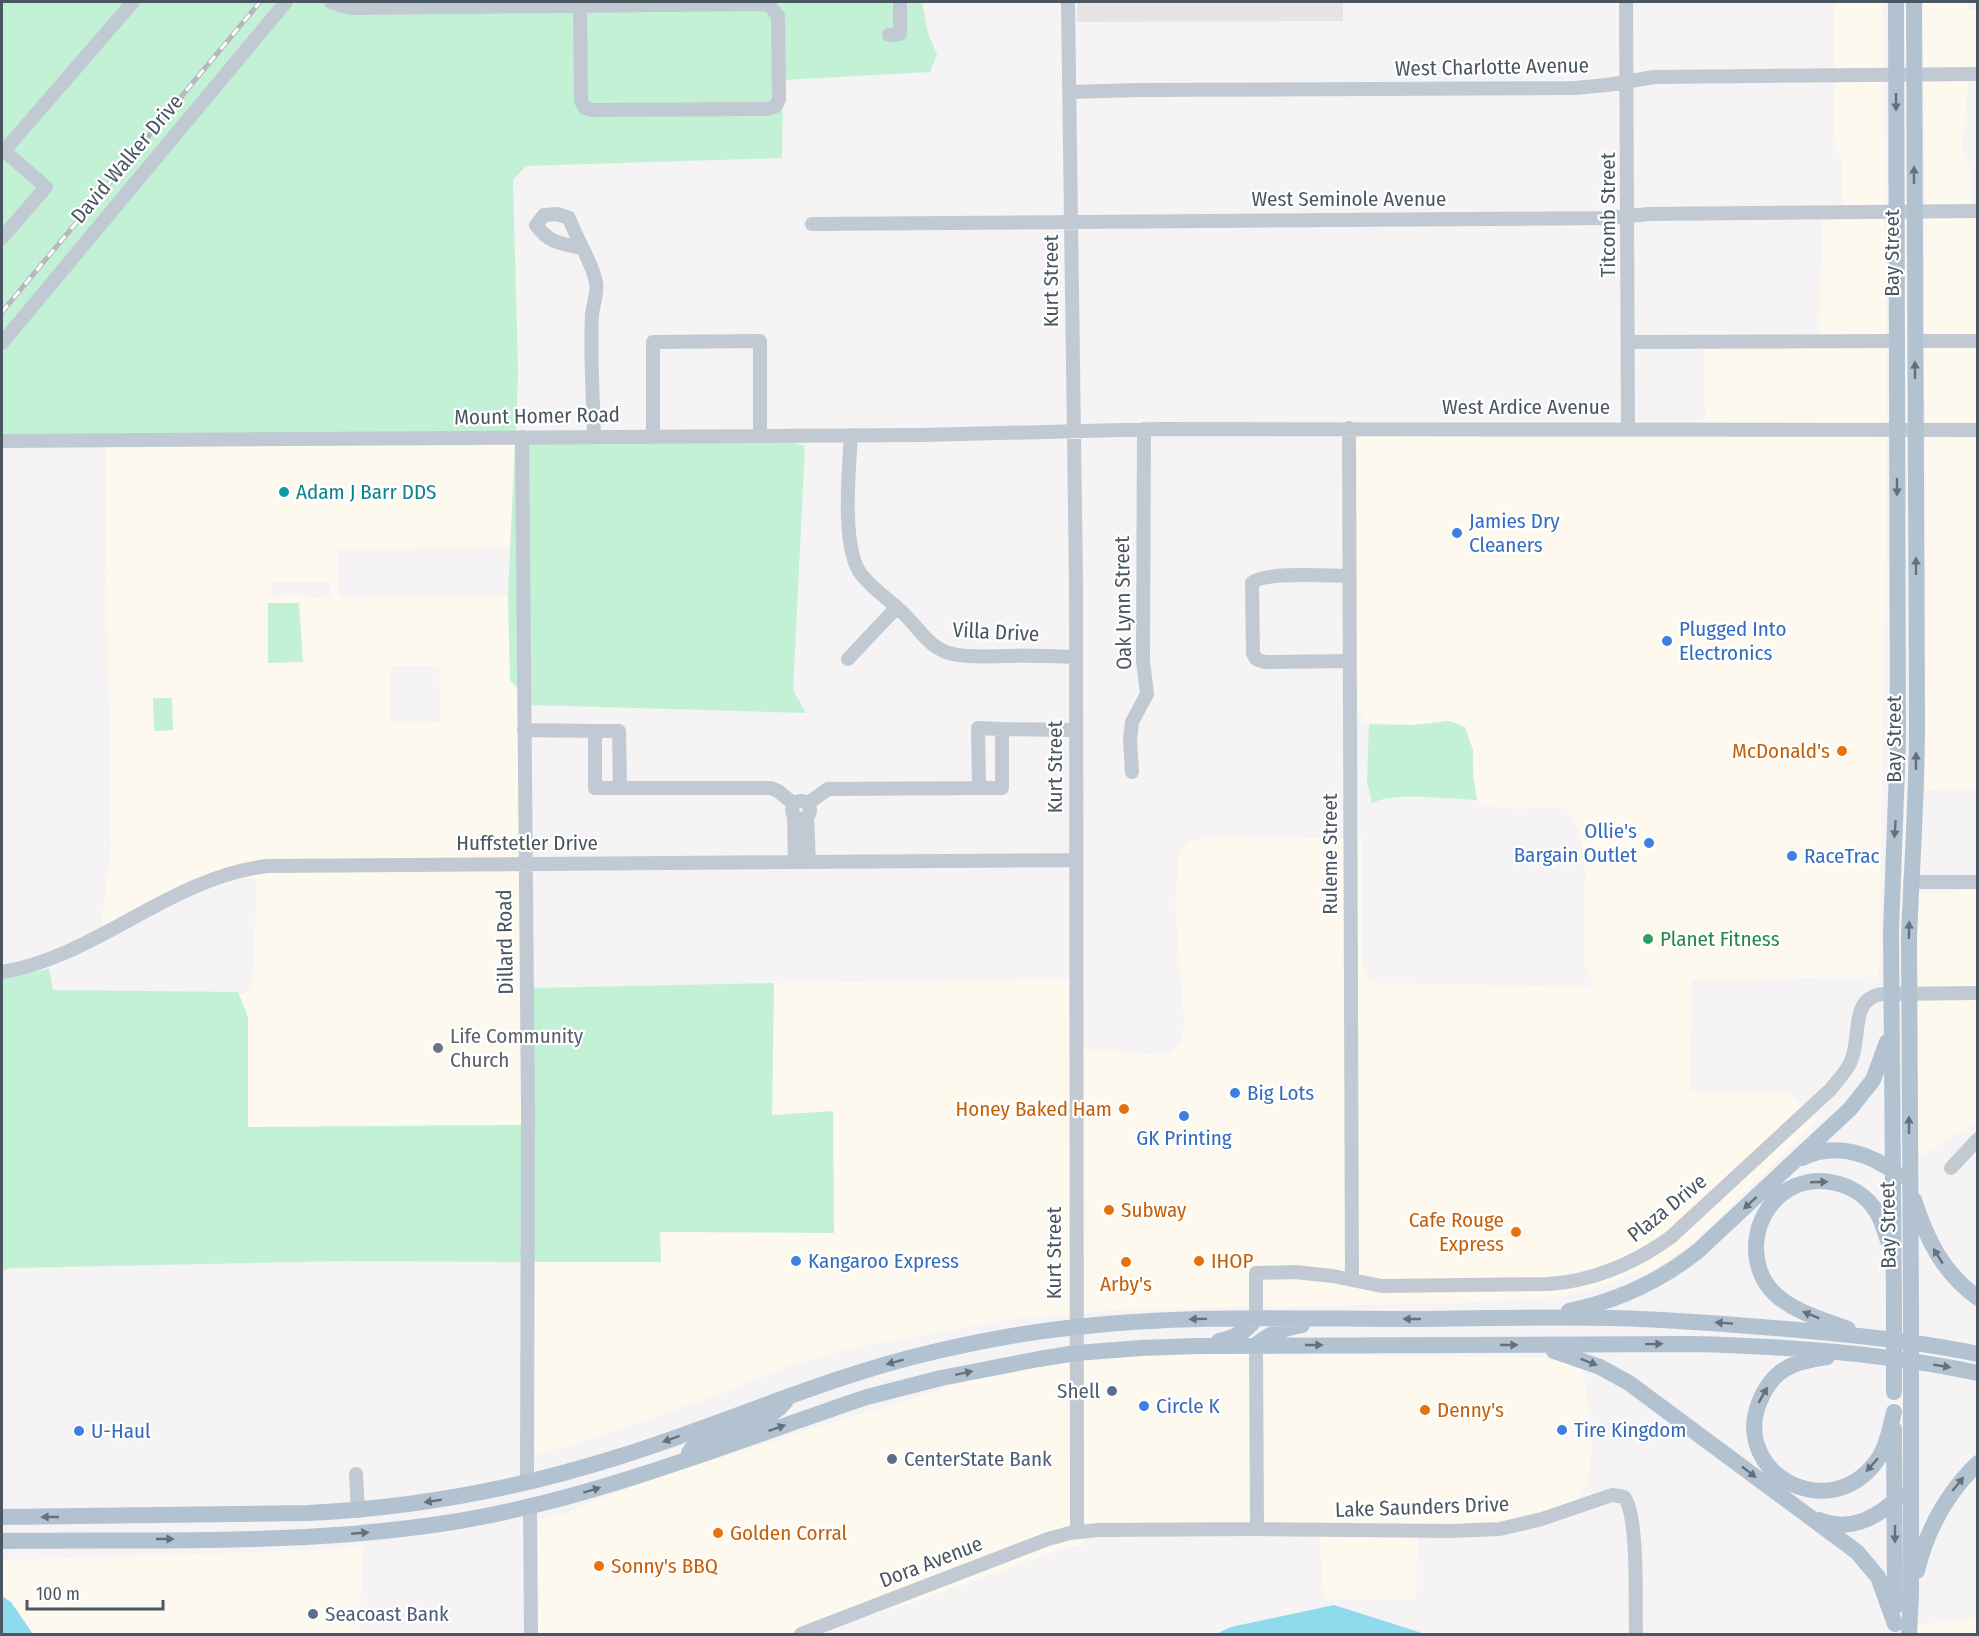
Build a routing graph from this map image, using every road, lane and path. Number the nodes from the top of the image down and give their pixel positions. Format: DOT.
graph roads {
  1 [pos="133,2"];
  2 [pos="286,2"];
  3 [pos="331,2"];
  4 [pos="900,2"];
  5 [pos="1068,2"];
  6 [pos="1626,2"];
  7 [pos="1896,2"];
  8 [pos="1914,2"];
  9 [pos="461,4"];
  10 [pos="580,6"];
  11 [pos="889,35"];
  12 [pos="1896,74"];
  13 [pos="1914,74"];
  14 [pos="1977,74"];
  15 [pos="1627,82"];
  16 [pos="1070,92"];
  17 [pos="3,150"];
  18 [pos="1891,211"];
  19 [pos="1914,211"];
  20 [pos="1977,211"];
  21 [pos="1629,215"];
  22 [pos="1072,221"];
  23 [pos="812,224"];
  24 [pos="2,238"];
  25 [pos="582,248"];
  26 [pos="1897,341"];
  27 [pos="1916,341"];
  28 [pos="1977,341"];
  29 [pos="1629,342"];
  30 [pos="2,343"];
  31 [pos="1349,428"];
  32 [pos="1144,429"];
  33 [pos="1628,429"];
  34 [pos="1897,429"];
  35 [pos="1916,429"];
  36 [pos="1073,430"];
  37 [pos="1977,430"];
  38 [pos="760,435"];
  39 [pos="851,435"];
  40 [pos="594,436"];
  41 [pos="653,436"];
  42 [pos="522,437"];
  43 [pos="2,441"];
  44 [pos="1349,576"];
  45 [pos="1898,594"];
  46 [pos="1916,594"];
  47 [pos="897,607"];
  48 [pos="1076,657"];
  49 [pos="848,659"];
  50 [pos="1350,661"];
  51 [pos="1002,729"];
  52 [pos="1076,729"];
  53 [pos="524,730"];
  54 [pos="595,731"];
  55 [pos="1132,772"];
  56 [pos="620,788"];
  57 [pos="979,788"];
  58 [pos="1897,791"];
  59 [pos="1916,792"];
  60 [pos="800,806"];
  61 [pos="802,855"];
  62 [pos="1076,860"];
  63 [pos="525,864"];
  64 [pos="1910,882"];
  65 [pos="1977,882"];
  66 [pos="2,972"];
  67 [pos="1892,993"];
  68 [pos="1909,993"];
  69 [pos="1977,993"];
  70 [pos="1892,1021"];
  71 [pos="1977,1138"];
  72 [pos="1793,1163"];
  73 [pos="1951,1168"];
  74 [pos="1893,1170"];
  75 [pos="1910,1184"];
  76 [pos="1893,1257"];
  77 [pos="1352,1280"];
  78 [pos="1977,1298"];
  79 [pos="1256,1318"];
  80 [pos="1532,1318"];
  81 [pos="1332,1319"];
  82 [pos="1076,1327"];
  83 [pos="1866,1336"];
  84 [pos="1533,1345"];
  85 [pos="1195,1346"];
  86 [pos="1256,1346"];
  87 [pos="1076,1353"];
  88 [pos="1843,1353"];
  89 [pos="1977,1354"];
  90 [pos="1977,1373"];
  91 [pos="789,1396"];
  92 [pos="1894,1412"];
  93 [pos="620,1457"];
  94 [pos="686,1459"];
  95 [pos="1977,1463"];
  96 [pos="356,1474"];
  97 [pos="1911,1477"];
  98 [pos="527,1483"];
  99 [pos="1894,1501"];
  100 [pos="530,1506"];
  101 [pos="358,1511"];
  102 [pos="248,1515"];
  103 [pos="1808,1515"];
  104 [pos="107,1516"];
  105 [pos="2,1517"];
  106 [pos="457,1521"];
  107 [pos="1257,1529"];
  108 [pos="2,1531"];
  109 [pos="1077,1532"];
  110 [pos="110,1540"];
  111 [pos="2,1541"];
  112 [pos="1911,1595"];
  113 [pos="1896,1629"];
  114 [pos="531,1635"];
  115 [pos="801,1635"];
  116 [pos="1636,1635"];
  117 [pos="1909,1635"];
  1 -- 17 [label="street"];
  2 -- 30 [label="street, David Walker Drive"];
  3 -- 9 [label="street"];
  4 -- 11 [label="street"];
  5 -- 16 [label="street, Kurt Street"];
  6 -- 15 [label="street, Titcomb Street"];
  7 -- 12 [label="main road, Bay Street"];
  8 -- 13 [label="main road, Bay Street"];
  9 -- 10 [label="street"];
  10 -- 10 [label="street"];
  12 -- 13 [label="street, West Charlotte Avenue"];
  12 -- 15 [label="street, West Charlotte Avenue"];
  12 -- 18 [label="main road, Bay Street, one-way"];
  13 -- 14 [label="street, West Charlotte Avenue"];
  19 -- 13 [label="main road, Bay Street, one-way"];
  15 -- 16 [label="street, West Charlotte Avenue"];
  15 -- 21 [label="street, Titcomb Street"];
  16 -- 22 [label="street, Kurt Street"];
  17 -- 24 [label="street"];
  18 -- 19 [label="street, West Seminole Avenue"];
  18 -- 21 [label="street, West Seminole Avenue"];
  18 -- 26 [label="main road, Bay Street"];
  19 -- 20 [label="street, West Seminole Avenue"];
  19 -- 27 [label="main road, Bay Street"];
  21 -- 22 [label="street, West Seminole Avenue"];
  21 -- 29 [label="street, Titcomb Street"];
  22 -- 23 [label="street, West Seminole Avenue"];
  22 -- 36 [label="street, Kurt Street"];
  25 -- 40 [label="street"];
  26 -- 29 [label="street"];
  26 -- 34 [label="main road, Bay Street"];
  27 -- 28 [label="street"];
  35 -- 27 [label="main road, Bay Street, one-way"];
  29 -- 33 [label="street, Titcomb Street"];
  31 -- 32 [label="street, West Ardice Avenue"];
  31 -- 33 [label="street, West Ardice Avenue"];
  31 -- 44 [label="street, Ruleme Street"];
  32 -- 36 [label="street, West Ardice Avenue"];
  32 -- 55 [label="street, Oak Lynn Street"];
  33 -- 34 [label="street, West Ardice Avenue"];
  34 -- 35 [label="street, West Ardice Avenue"];
  34 -- 45 [label="main road, Bay Street, one-way"];
  35 -- 37 [label="street, West Ardice Avenue"];
  46 -- 35 [label="main road, Bay Street, one-way"];
  36 -- 39 [label="street, Mount Homer Road"];
  36 -- 48 [label="street, Kurt Street"];
  38 -- 39 [label="street, Mount Homer Road"];
  38 -- 41 [label="street, Mount Homer Road"];
  38 -- 41 [label="street"];
  39 -- 47 [label="street, Villa Drive"];
  40 -- 41 [label="street, Mount Homer Road"];
  40 -- 42 [label="street, Mount Homer Road"];
  42 -- 43 [label="street, Mount Homer Road"];
  42 -- 53 [label="street, Dillard Road"];
  44 -- 50 [label="street, Ruleme Street"];
  44 -- 50 [label="street"];
  45 -- 46 [label="street"];
  45 -- 58 [label="main road, Bay Street"];
  59 -- 46 [label="main road, Bay Street, one-way"];
  47 -- 48 [label="street, Villa Drive"];
  47 -- 49 [label="street"];
  48 -- 52 [label="street, Kurt Street"];
  50 -- 77 [label="street, Ruleme Street"];
  51 -- 52 [label="street"];
  51 -- 57 [label="street"];
  51 -- 57 [label="street"];
  52 -- 62 [label="street, Kurt Street"];
  53 -- 54 [label="street"];
  53 -- 63 [label="street, Dillard Road"];
  54 -- 56 [label="street"];
  54 -- 56 [label="street"];
  56 -- 60 [label="street"];
  57 -- 60 [label="street"];
  58 -- 59 [label="street"];
  58 -- 67 [label="main road, Bay Street, one-way"];
  59 -- 64 [label="main road, Bay Street"];
  60 -- 61 [label="street"];
  61 -- 62 [label="street, Huffstetler Drive"];
  61 -- 63 [label="street, Huffstetler Drive"];
  62 -- 82 [label="street, Kurt Street"];
  63 -- 66 [label="street, Huffstetler Drive"];
  63 -- 98 [label="street, Dillard Road"];
  64 -- 65 [label="street"];
  68 -- 64 [label="main road, Bay Street, one-way"];
  67 -- 68 [label="street, Plaza Drive"];
  67 -- 70 [label="main road, Bay Street"];
  67 -- 77 [label="street, Plaza Drive"];
  68 -- 69 [label="street, Plaza Drive"];
  75 -- 68 [label="main road, Bay Street, one-way"];
  70 -- 72 [label="main road"];
  70 -- 74 [label="main road, Bay Street"];
  71 -- 73 [label="street"];
  72 -- 74 [label="main road"];
  72 -- 80 [label="main road, one-way"];
  74 -- 75 [label="main road"];
  74 -- 76 [label="main road, Bay Street"];
  78 -- 75 [label="main road, one-way"];
  75 -- 97 [label="main road, Bay Street, bridge"];
  83 -- 76 [label="main road, one-way"];
  76 -- 92 [label="main road, Bay Street, bridge"];
  77 -- 79 [label="street, Plaza Drive"];
  79 -- 81 [label="main road"];
  79 -- 82 [label="main road, one-way"];
  79 -- 85 [label="main road"];
  80 -- 81 [label="main road, one-way"];
  83 -- 80 [label="main road, one-way"];
  81 -- 86 [label="main road"];
  82 -- 87 [label="street, Kurt Street"];
  82 -- 91 [label="main road, one-way"];
  83 -- 89 [label="main road"];
  86 -- 84 [label="main road, one-way"];
  84 -- 88 [label="main road, one-way"];
  84 -- 103 [label="main road, one-way"];
  85 -- 86 [label="main road"];
  85 -- 87 [label="main road"];
  86 -- 107 [label="street"];
  94 -- 87 [label="main road, one-way"];
  87 -- 109 [label="street, Kurt Street"];
  88 -- 90 [label="main road, one-way"];
  92 -- 88 [label="main road, one-way"];
  91 -- 93 [label="main road, one-way"];
  91 -- 94 [label="main road"];
  92 -- 99 [label="main road, Bay Street"];
  93 -- 98 [label="main road"];
  93 -- 100 [label="main road"];
  100 -- 94 [label="main road, one-way"];
  112 -- 95 [label="main road, one-way"];
  96 -- 101 [label="street"];
  97 -- 99 [label="main road"];
  97 -- 112 [label="main road, Bay Street"];
  98 -- 101 [label="main road, one-way"];
  98 -- 106 [label="main road"];
  99 -- 103 [label="main road"];
  99 -- 113 [label="main road, Bay Street, one-way"];
  100 -- 106 [label="main road"];
  100 -- 114 [label="street"];
  101 -- 102 [label="main road"];
  102 -- 104 [label="main road"];
  102 -- 110 [label="main road"];
  103 -- 113 [label="main road"];
  104 -- 105 [label="main road, one-way"];
  104 -- 108 [label="main road"];
  110 -- 106 [label="main road, one-way"];
  107 -- 109 [label="street, Lake Saunders Drive"];
  107 -- 116 [label="street, Lake Saunders Drive"];
  109 -- 115 [label="street, Dora Avenue"];
  110 -- 111 [label="main road"];
  112 -- 117 [label="main road"];
}
